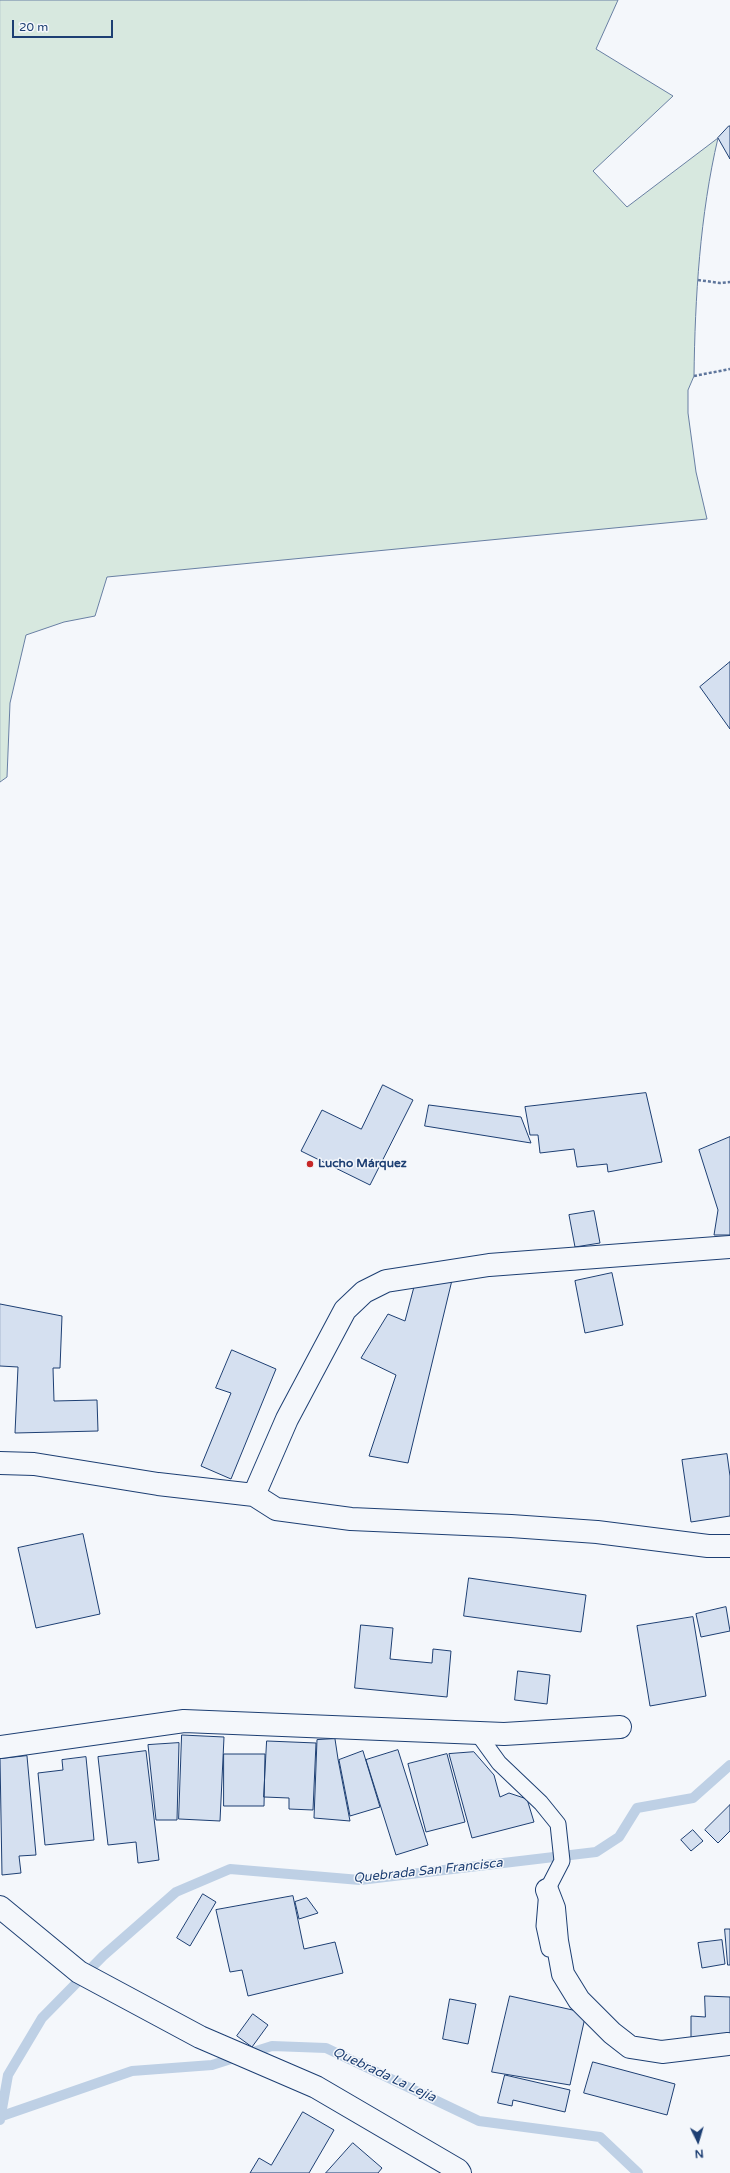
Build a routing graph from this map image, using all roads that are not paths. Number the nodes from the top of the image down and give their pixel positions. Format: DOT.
graph roads {
  1 [pos="730,1247"];
  2 [pos="0,1463"];
  3 [pos="254,1495"];
  4 [pos="730,1546"];
  5 [pos="620,1727"];
  6 [pos="478,1734"];
  7 [pos="0,1747"];
  8 [pos="546,1890"];
  9 [pos="0,1907"];
  10 [pos="550,1954"];
  11 [pos="728,2044"];
  12 [pos="460,2173"];
  1 -- 3 [label="street"];
  2 -- 3 [label="street"];
  3 -- 4 [label="street"];
  5 -- 6 [label="street"];
  6 -- 7 [label="street"];
  6 -- 8 [label="lane"];
  8 -- 10 [label="lane"];
  8 -- 11 [label="street"];
  9 -- 12 [label="street"];
}
